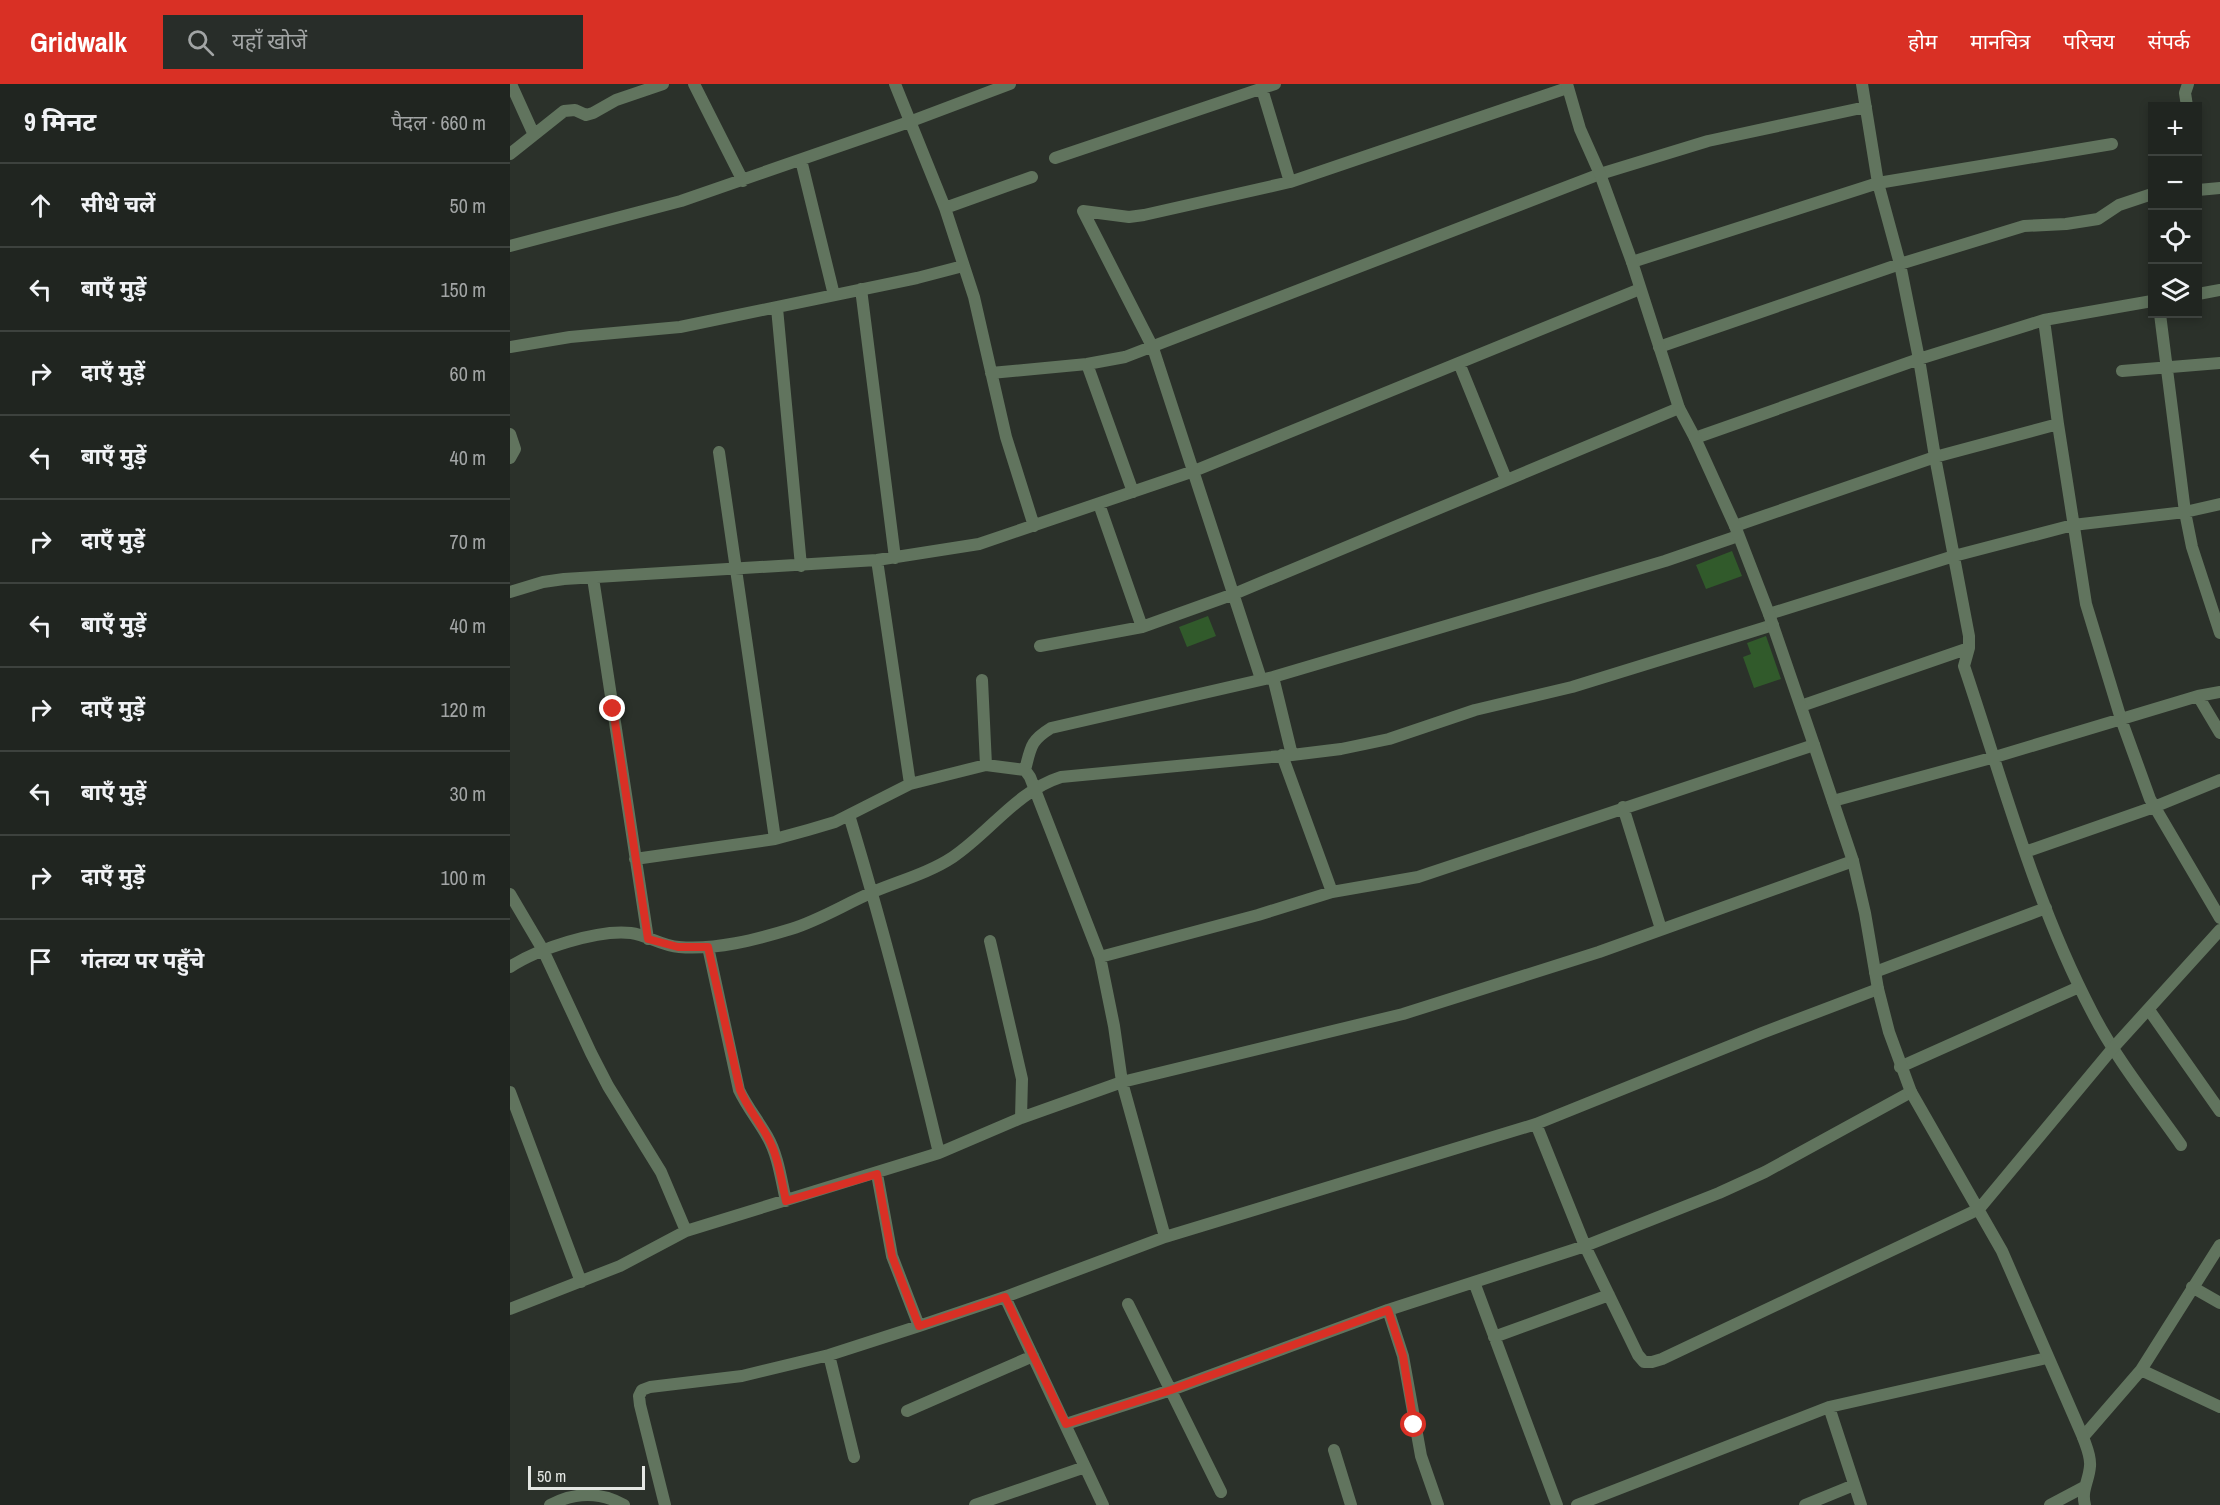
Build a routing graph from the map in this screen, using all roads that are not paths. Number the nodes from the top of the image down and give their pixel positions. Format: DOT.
graph roads {
  1 [pos="511,84"];
  2 [pos="663,84"];
  3 [pos="694,84"];
  4 [pos="895,84"];
  5 [pos="1010,84"];
  6 [pos="1275,84"];
  7 [pos="1862,84"];
  8 [pos="2188,84"];
  9 [pos="1567,86"];
  10 [pos="1262,89"];
  11 [pos="2186,102"];
  12 [pos="1866,107"];
  13 [pos="909,122"];
  14 [pos="534,135"];
  15 [pos="2112,144"];
  16 [pos="510,154"];
  17 [pos="1055,158"];
  18 [pos="801,160"];
  19 [pos="1600,174"];
  20 [pos="1032,177"];
  21 [pos="743,180"];
  22 [pos="1290,182"];
  23 [pos="1878,183"];
  24 [pos="2220,188"];
  25 [pos="2202,190"];
  26 [pos="2148,195"];
  27 [pos="945,208"];
  28 [pos="510,246"];
  29 [pos="1632,262"];
  30 [pos="1900,264"];
  31 [pos="963,266"];
  32 [pos="861,289"];
  33 [pos="1640,289"];
  34 [pos="2220,290"];
  35 [pos="2202,293"];
  36 [pos="834,295"];
  37 [pos="2148,302"];
  38 [pos="777,308"];
  39 [pos="2161,318"];
  40 [pos="2044,320"];
  41 [pos="510,347"];
  42 [pos="1659,347"];
  43 [pos="1153,348"];
  44 [pos="1919,359"];
  45 [pos="1459,363"];
  46 [pos="2220,363"];
  47 [pos="1087,364"];
  48 [pos="2167,367"];
  49 [pos="2122,371"];
  50 [pos="992,373"];
  51 [pos="1679,408"];
  52 [pos="2058,424"];
  53 [pos="510,434"];
  54 [pos="1695,438"];
  55 [pos="719,452"];
  56 [pos="1935,456"];
  57 [pos="510,458"];
  58 [pos="1194,471"];
  59 [pos="1506,479"];
  60 [pos="1133,492"];
  61 [pos="1099,504"];
  62 [pos="2220,504"];
  63 [pos="2185,512"];
  64 [pos="2073,525"];
  65 [pos="1034,526"];
  66 [pos="1736,531"];
  67 [pos="1954,556"];
  68 [pos="895,558"];
  69 [pos="878,560"];
  70 [pos="801,566"];
  71 [pos="736,570"];
  72 [pos="593,579"];
  73 [pos="510,592"];
  74 [pos="1234,594"];
  75 [pos="1771,620"];
  76 [pos="1142,627"];
  77 [pos="2220,633"];
  78 [pos="1040,646"];
  79 [pos="1969,648"];
  80 [pos="1267,678"];
  81 [pos="982,680"];
  82 [pos="2220,692"];
  83 [pos="2198,696"];
  84 [pos="1801,706"];
  85 [pos="2121,719"];
  86 [pos="2220,733"];
  87 [pos="1814,745"];
  88 [pos="1287,755"];
  89 [pos="1995,757"];
  90 [pos="986,765"];
  91 [pos="1024,770"];
  92 [pos="2220,780"];
  93 [pos="910,784"];
  94 [pos="1034,788"];
  95 [pos="1833,801"];
  96 [pos="1623,807"];
  97 [pos="2154,807"];
  98 [pos="849,815"];
  99 [pos="774,839"];
  100 [pos="2025,852"];
  101 [pos="635,859"];
  102 [pos="1853,861"];
  103 [pos="872,892"];
  104 [pos="1332,892"];
  105 [pos="510,894"];
  106 [pos="2046,908"];
  107 [pos="2220,918"];
  108 [pos="1661,929"];
  109 [pos="2220,930"];
  110 [pos="648,939"];
  111 [pos="990,941"];
  112 [pos="708,947"];
  113 [pos="543,950"];
  114 [pos="1100,957"];
  115 [pos="510,968"];
  116 [pos="1875,972"];
  117 [pos="2079,987"];
  118 [pos="1878,989"];
  119 [pos="2149,1010"];
  120 [pos="2113,1048"];
  121 [pos="1900,1067"];
  122 [pos="1122,1082"];
  123 [pos="510,1092"];
  124 [pos="1911,1092"];
  125 [pos="2220,1111"];
  126 [pos="1021,1118"];
  127 [pos="1536,1124"];
  128 [pos="2181,1145"];
  129 [pos="939,1154"];
  130 [pos="877,1174"];
  131 [pos="786,1201"];
  132 [pos="1979,1209"];
  133 [pos="687,1231"];
  134 [pos="1165,1237"];
  135 [pos="2220,1245"];
  136 [pos="1585,1246"];
  137 [pos="581,1282"];
  138 [pos="1474,1282"];
  139 [pos="2192,1287"];
  140 [pos="1609,1295"];
  141 [pos="1005,1297"];
  142 [pos="2220,1303"];
  143 [pos="1128,1304"];
  144 [pos="510,1309"];
  145 [pos="1388,1310"];
  146 [pos="919,1326"];
  147 [pos="1494,1337"];
  148 [pos="829,1355"];
  149 [pos="1033,1356"];
  150 [pos="2047,1358"];
  151 [pos="2141,1370"];
  152 [pos="1171,1390"];
  153 [pos="1829,1407"];
  154 [pos="2220,1407"];
  155 [pos="907,1411"];
  156 [pos="1066,1424"];
  157 [pos="2083,1437"];
  158 [pos="1334,1450"];
  159 [pos="854,1457"];
  160 [pos="1085,1467"];
  161 [pos="1854,1485"];
  162 [pos="2084,1487"];
  163 [pos="1221,1492"];
  164 [pos="980,1504"];
  165 [pos="550,1505"];
  166 [pos="624,1505"];
  167 [pos="665,1505"];
  168 [pos="1103,1505"];
  169 [pos="1351,1505"];
  170 [pos="1438,1505"];
  171 [pos="1557,1505"];
  172 [pos="1577,1505"];
  173 [pos="1805,1505"];
  174 [pos="1861,1505"];
  175 [pos="2050,1505"];
  176 [pos="2085,1505"];
  1 -- 14 [label="street"];
  2 -- 14 [label="street"];
  3 -- 21 [label="street"];
  4 -- 13 [label="street"];
  5 -- 13 [label="street"];
  6 -- 10 [label="street"];
  7 -- 12 [label="street"];
  8 -- 11 [label="street"];
  9 -- 19 [label="street"];
  9 -- 22 [label="street"];
  10 -- 17 [label="street"];
  10 -- 22 [label="street"];
  12 -- 19 [label="street"];
  12 -- 23 [label="street"];
  13 -- 18 [label="street"];
  13 -- 27 [label="street"];
  14 -- 16 [label="street"];
  15 -- 23 [label="street"];
  18 -- 21 [label="street"];
  18 -- 36 [label="street"];
  19 -- 29 [label="street"];
  19 -- 43 [label="street"];
  20 -- 27 [label="street"];
  21 -- 28 [label="street"];
  22 -- 43 [label="street"];
  23 -- 29 [label="street"];
  23 -- 30 [label="street"];
  24 -- 25 [label="street"];
  26 -- 30 [label="street"];
  27 -- 31 [label="street"];
  29 -- 33 [label="street"];
  30 -- 42 [label="street"];
  30 -- 44 [label="street"];
  31 -- 32 [label="street"];
  31 -- 50 [label="street"];
  32 -- 36 [label="street"];
  32 -- 68 [label="street"];
  33 -- 42 [label="street"];
  33 -- 45 [label="street"];
  34 -- 35 [label="street"];
  36 -- 38 [label="street"];
  37 -- 40 [label="street"];
  38 -- 41 [label="street"];
  38 -- 70 [label="street"];
  39 -- 48 [label="street"];
  40 -- 44 [label="street"];
  40 -- 52 [label="street"];
  42 -- 51 [label="street"];
  43 -- 47 [label="street"];
  43 -- 58 [label="street"];
  44 -- 54 [label="street"];
  44 -- 56 [label="street"];
  45 -- 58 [label="street"];
  45 -- 59 [label="street"];
  46 -- 48 [label="street"];
  47 -- 50 [label="street"];
  47 -- 60 [label="street"];
  48 -- 49 [label="street"];
  48 -- 63 [label="street"];
  50 -- 65 [label="street"];
  51 -- 54 [label="street"];
  51 -- 59 [label="street"];
  52 -- 56 [label="street"];
  52 -- 64 [label="street"];
  53 -- 57 [label="street"];
  54 -- 66 [label="street"];
  55 -- 71 [label="street"];
  56 -- 66 [label="street"];
  56 -- 67 [label="street"];
  58 -- 60 [label="street"];
  58 -- 74 [label="street"];
  59 -- 74 [label="street"];
  60 -- 61 [label="street"];
  61 -- 65 [label="street"];
  61 -- 76 [label="street"];
  62 -- 63 [label="street"];
  63 -- 64 [label="street"];
  63 -- 77 [label="street"];
  64 -- 67 [label="street"];
  64 -- 85 [label="street"];
  65 -- 68 [label="street"];
  66 -- 75 [label="street"];
  66 -- 80 [label="street"];
  67 -- 75 [label="street"];
  67 -- 79 [label="street"];
  68 -- 69 [label="street"];
  69 -- 70 [label="street"];
  69 -- 93 [label="street"];
  70 -- 71 [label="street"];
  71 -- 72 [label="street"];
  71 -- 99 [label="street"];
  72 -- 73 [label="street"];
  72 -- 101 [label="street"];
  74 -- 76 [label="street"];
  74 -- 80 [label="street"];
  75 -- 84 [label="street"];
  75 -- 88 [label="street"];
  76 -- 78 [label="street"];
  79 -- 84 [label="street"];
  79 -- 89 [label="street"];
  80 -- 88 [label="street"];
  80 -- 91 [label="street"];
  81 -- 90 [label="street"];
  82 -- 83 [label="street"];
  83 -- 85 [label="street"];
  83 -- 86 [label="street"];
  84 -- 87 [label="street"];
  85 -- 89 [label="street"];
  85 -- 97 [label="street"];
  87 -- 95 [label="street"];
  87 -- 96 [label="street"];
  88 -- 94 [label="street"];
  88 -- 104 [label="street"];
  89 -- 95 [label="street"];
  89 -- 100 [label="street"];
  90 -- 91 [label="street"];
  90 -- 93 [label="street"];
  91 -- 94 [label="street"];
  92 -- 97 [label="street"];
  93 -- 98 [label="street"];
  94 -- 103 [label="street"];
  94 -- 114 [label="street"];
  95 -- 102 [label="street"];
  96 -- 104 [label="street"];
  96 -- 108 [label="street"];
  97 -- 100 [label="street"];
  97 -- 107 [label="street"];
  98 -- 99 [label="street"];
  98 -- 103 [label="street"];
  99 -- 101 [label="street"];
  100 -- 106 [label="street"];
  101 -- 110 [label="street"];
  102 -- 108 [label="street"];
  102 -- 116 [label="street"];
  103 -- 112 [label="street"];
  103 -- 129 [label="street"];
  104 -- 114 [label="street"];
  105 -- 113 [label="street"];
  106 -- 116 [label="street"];
  106 -- 117 [label="street"];
  108 -- 122 [label="street"];
  109 -- 119 [label="street"];
  110 -- 112 [label="street"];
  110 -- 113 [label="street"];
  111 -- 126 [label="street"];
  112 -- 131 [label="street"];
  113 -- 115 [label="street"];
  113 -- 133 [label="street"];
  114 -- 122 [label="street"];
  116 -- 118 [label="street"];
  117 -- 120 [label="street"];
  117 -- 121 [label="street"];
  118 -- 121 [label="street"];
  118 -- 127 [label="street"];
  119 -- 120 [label="street"];
  119 -- 125 [label="street"];
  120 -- 128 [label="street"];
  120 -- 132 [label="street"];
  121 -- 124 [label="street"];
  122 -- 126 [label="street"];
  122 -- 134 [label="street"];
  123 -- 137 [label="street"];
  124 -- 132 [label="street"];
  124 -- 136 [label="street"];
  126 -- 129 [label="street"];
  127 -- 134 [label="street"];
  127 -- 136 [label="street"];
  129 -- 130 [label="street"];
  130 -- 131 [label="street"];
  130 -- 146 [label="street"];
  131 -- 133 [label="street"];
  132 -- 140 [label="street"];
  132 -- 150 [label="street"];
  133 -- 137 [label="street"];
  134 -- 141 [label="street"];
  135 -- 139 [label="street"];
  136 -- 138 [label="street"];
  136 -- 140 [label="street"];
  137 -- 144 [label="street"];
  138 -- 145 [label="street"];
  138 -- 147 [label="street"];
  139 -- 142 [label="street"];
  139 -- 151 [label="street"];
  140 -- 147 [label="street"];
  141 -- 146 [label="street"];
  141 -- 149 [label="street"];
  143 -- 152 [label="street"];
  145 -- 152 [label="street"];
  145 -- 170 [label="street"];
  146 -- 148 [label="street"];
  147 -- 171 [label="street"];
  148 -- 159 [label="street"];
  148 -- 167 [label="street"];
  149 -- 155 [label="street"];
  149 -- 156 [label="street"];
  150 -- 153 [label="street"];
  150 -- 157 [label="street"];
  151 -- 154 [label="street"];
  151 -- 157 [label="street"];
  152 -- 156 [label="street"];
  152 -- 163 [label="street"];
  153 -- 161 [label="street"];
  153 -- 172 [label="street"];
  156 -- 160 [label="street"];
  157 -- 162 [label="street"];
  158 -- 169 [label="street"];
  160 -- 164 [label="street"];
  160 -- 168 [label="street"];
  161 -- 173 [label="street"];
  161 -- 174 [label="street"];
  162 -- 175 [label="street"];
  162 -- 176 [label="street"];
  165 -- 166 [label="street"];
}
